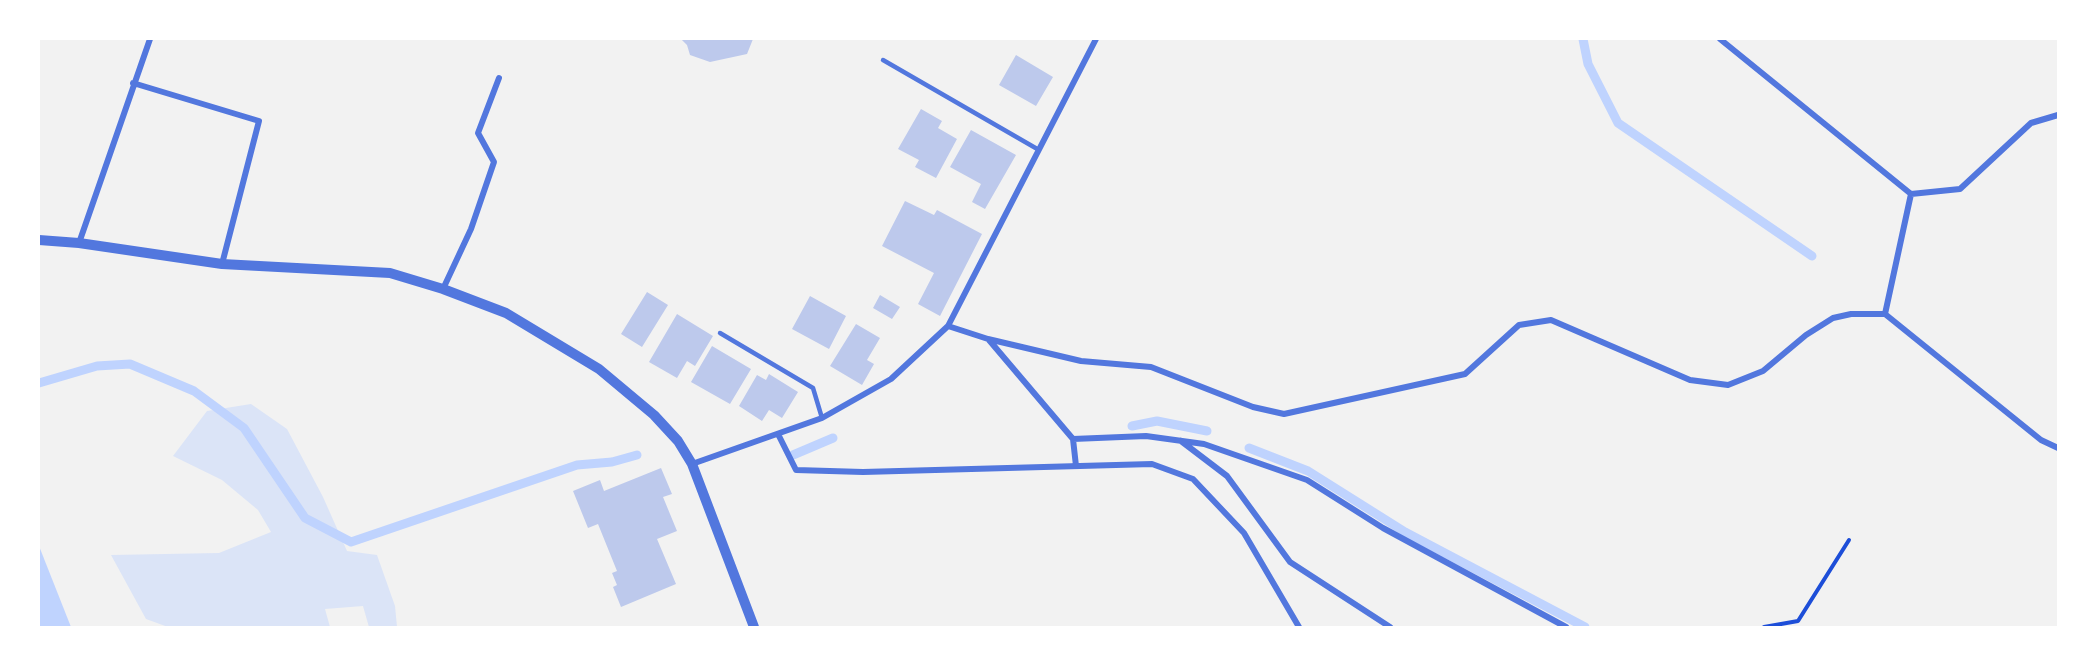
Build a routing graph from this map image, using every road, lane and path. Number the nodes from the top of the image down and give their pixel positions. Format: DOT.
graph roads {
  1 [pos="150,39"];
  2 [pos="1096,39"];
  3 [pos="1720,39"];
  4 [pos="884,60"];
  5 [pos="499,78"];
  6 [pos="133,83"];
  7 [pos="2058,115"];
  8 [pos="1039,150"];
  9 [pos="1911,194"];
  10 [pos="39,240"];
  11 [pos="79,243"];
  12 [pos="222,264"];
  13 [pos="443,289"];
  14 [pos="1886,314"];
  15 [pos="948,326"];
  16 [pos="720,333"];
  17 [pos="988,339"];
  18 [pos="822,418"];
  19 [pos="778,434"];
  20 [pos="1073,439"];
  21 [pos="1181,441"];
  22 [pos="2058,448"];
  23 [pos="692,464"];
  24 [pos="1076,466"];
  25 [pos="1849,540"];
  26 [pos="754,627"];
  27 [pos="1299,627"];
  28 [pos="1390,627"];
  29 [pos="1566,627"];
  30 [pos="1764,627"];
  1 -- 6 [label="street"];
  2 -- 8 [label="street"];
  3 -- 9 [label="street"];
  4 -- 8 [label="lane"];
  5 -- 13 [label="street"];
  6 -- 11 [label="street"];
  6 -- 12 [label="street"];
  7 -- 9 [label="street"];
  8 -- 15 [label="street"];
  9 -- 14 [label="street"];
  10 -- 11 [label="street"];
  11 -- 12 [label="street"];
  12 -- 13 [label="street"];
  13 -- 23 [label="street"];
  14 -- 17 [label="street"];
  14 -- 22 [label="street"];
  15 -- 17 [label="street"];
  15 -- 18 [label="street"];
  16 -- 18 [label="lane"];
  17 -- 20 [label="street"];
  18 -- 19 [label="street"];
  19 -- 23 [label="street"];
  19 -- 24 [label="street"];
  20 -- 21 [label="street"];
  20 -- 24 [label="street"];
  21 -- 28 [label="street"];
  21 -- 29 [label="street"];
  23 -- 26 [label="street"];
  24 -- 27 [label="street"];
  25 -- 30 [label="path"];
}
